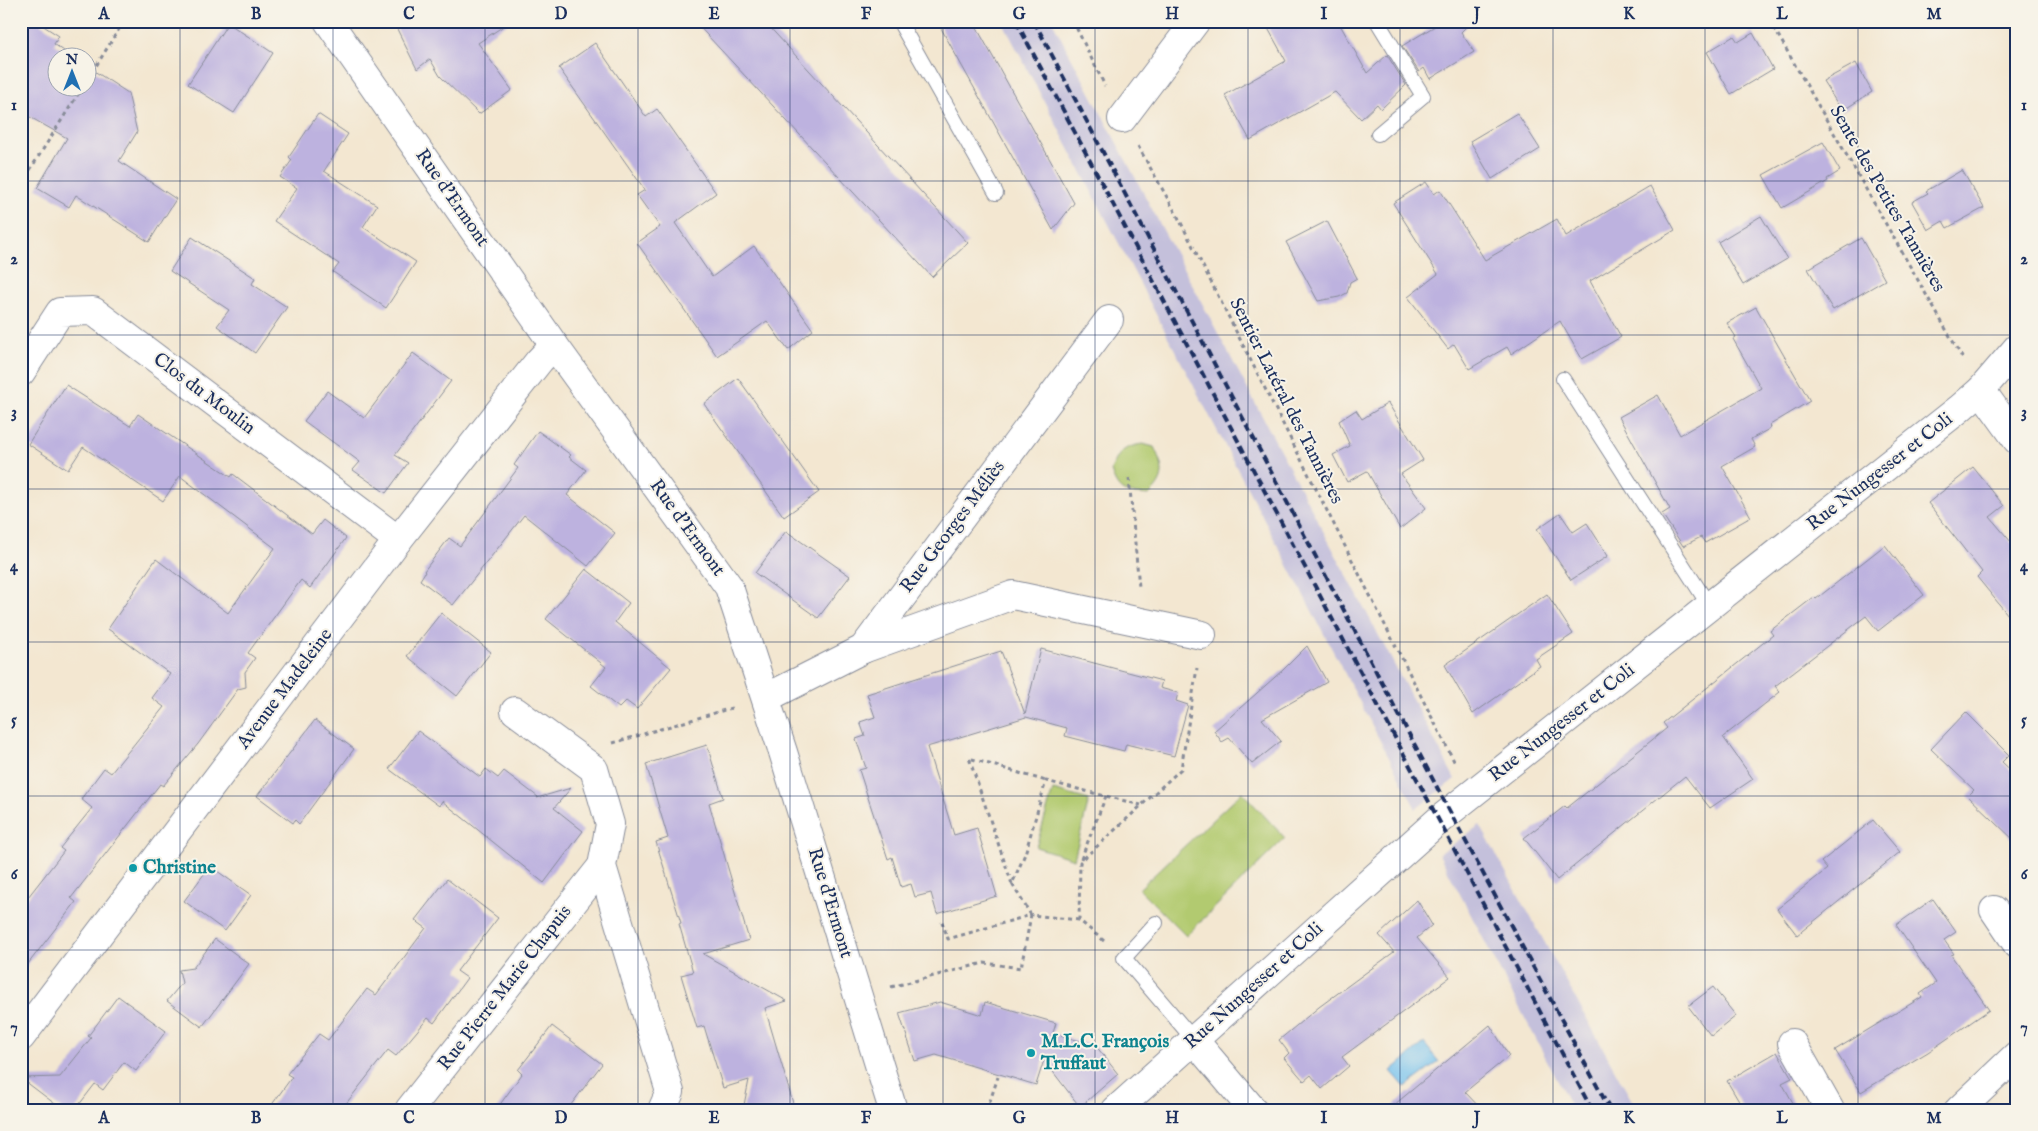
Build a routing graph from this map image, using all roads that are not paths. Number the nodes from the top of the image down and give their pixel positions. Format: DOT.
graph roads {
  1 [pos="328,21"];
  2 [pos="899,21"];
  3 [pos="1196,21"];
  4 [pos="1377,21"];
  5 [pos="1122,119"];
  6 [pos="1378,134"];
  7 [pos="996,193"];
  8 [pos="1109,320"];
  9 [pos="554,345"];
  10 [pos="2017,348"];
  11 [pos="21,372"];
  12 [pos="1563,379"];
  13 [pos="1981,390"];
  14 [pos="2017,440"];
  15 [pos="398,540"];
  16 [pos="1710,606"];
  17 [pos="1202,635"];
  18 [pos="862,649"];
  19 [pos="766,698"];
  20 [pos="514,711"];
  21 [pos="602,866"];
  22 [pos="1994,910"];
  23 [pos="1156,923"];
  24 [pos="2017,944"];
  25 [pos="21,1037"];
  26 [pos="1194,1040"];
  27 [pos="1792,1044"];
  28 [pos="2017,1055"];
  29 [pos="409,1110"];
  30 [pos="662,1110"];
  31 [pos="892,1110"];
  32 [pos="1116,1110"];
  33 [pos="1252,1110"];
  34 [pos="1830,1110"];
  35 [pos="1959,1110"];
  1 -- 9 [label="street, Rue d'Ermont"];
  2 -- 7 [label="lane"];
  3 -- 5 [label="street"];
  4 -- 6 [label="lane"];
  8 -- 18 [label="street, Rue Georges Méliès"];
  9 -- 15 [label="street, Avenue Madeleine"];
  9 -- 19 [label="street, Rue d'Ermont"];
  10 -- 13 [label="street, Rue Nungesser et Coli"];
  11 -- 15 [label="street, Clos du Moulin"];
  12 -- 16 [label="lane"];
  13 -- 14 [label="street"];
  13 -- 16 [label="street, Rue Nungesser et Coli"];
  15 -- 25 [label="street, Avenue Madeleine"];
  16 -- 26 [label="street, Rue Nungesser et Coli"];
  17 -- 18 [label="street"];
  18 -- 19 [label="street, Rue Georges Méliès"];
  19 -- 31 [label="street, Rue d'Ermont"];
  20 -- 21 [label="street, Rue Pierre Marie Chapuis"];
  21 -- 29 [label="street, Rue Pierre Marie Chapuis"];
  21 -- 30 [label="street, Rue Pierre Marie Chapuis"];
  22 -- 24 [label="street"];
  23 -- 26 [label="lane"];
  26 -- 32 [label="street, Rue Nungesser et Coli"];
  26 -- 33 [label="street"];
  27 -- 34 [label="street"];
  28 -- 35 [label="street"];
}
